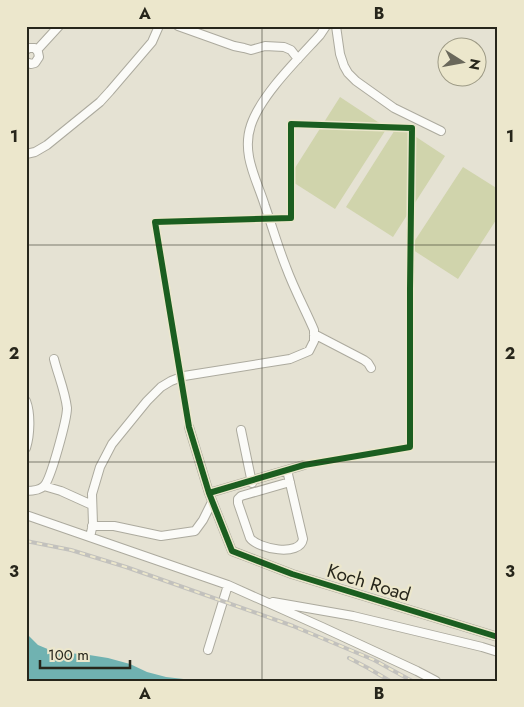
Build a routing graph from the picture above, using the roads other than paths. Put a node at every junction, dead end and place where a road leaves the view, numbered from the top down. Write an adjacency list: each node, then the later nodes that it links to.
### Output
1 (59, 26): 7 (street)
2 (160, 26): 11 (street)
3 (178, 26): 8 (street)
4 (326, 26): 8 (street)
5 (336, 26): 10 (street)
6 (26, 50): 7 (street)
7 (37, 50): 9 (street)
8 (298, 58): 12 (street)
9 (26, 62)
10 (441, 131)
11 (26, 154)
12 (314, 334): 14 (street); 28 (street)
13 (54, 359): 23 (street)
14 (370, 368)
15 (26, 401): 18 (street)
16 (189, 427): 26 (street)
17 (241, 430): 21 (street)
18 (26, 448)
19 (304, 464): 20 (street)
20 (287, 470): 21 (street); 22 (street)
21 (251, 480): 25 (street); 26 (street)
22 (290, 482): 25 (street); 25 (street)
23 (44, 486): 24 (street); 28 (street)
24 (26, 491)
25 (255, 492)
26 (209, 493): 27 (street)
27 (212, 502): 30 (street); 34 (street, Koch Road)
28 (92, 505): 30 (street)
29 (26, 515): 31 (street)
30 (92, 526): 31 (street)
31 (90, 537): 32 (street)
32 (228, 586): 33 (street); 35 (street)
33 (259, 599): 36 (street); 37 (street)
34 (498, 637)
35 (208, 650)
36 (498, 652)
37 (436, 681)

